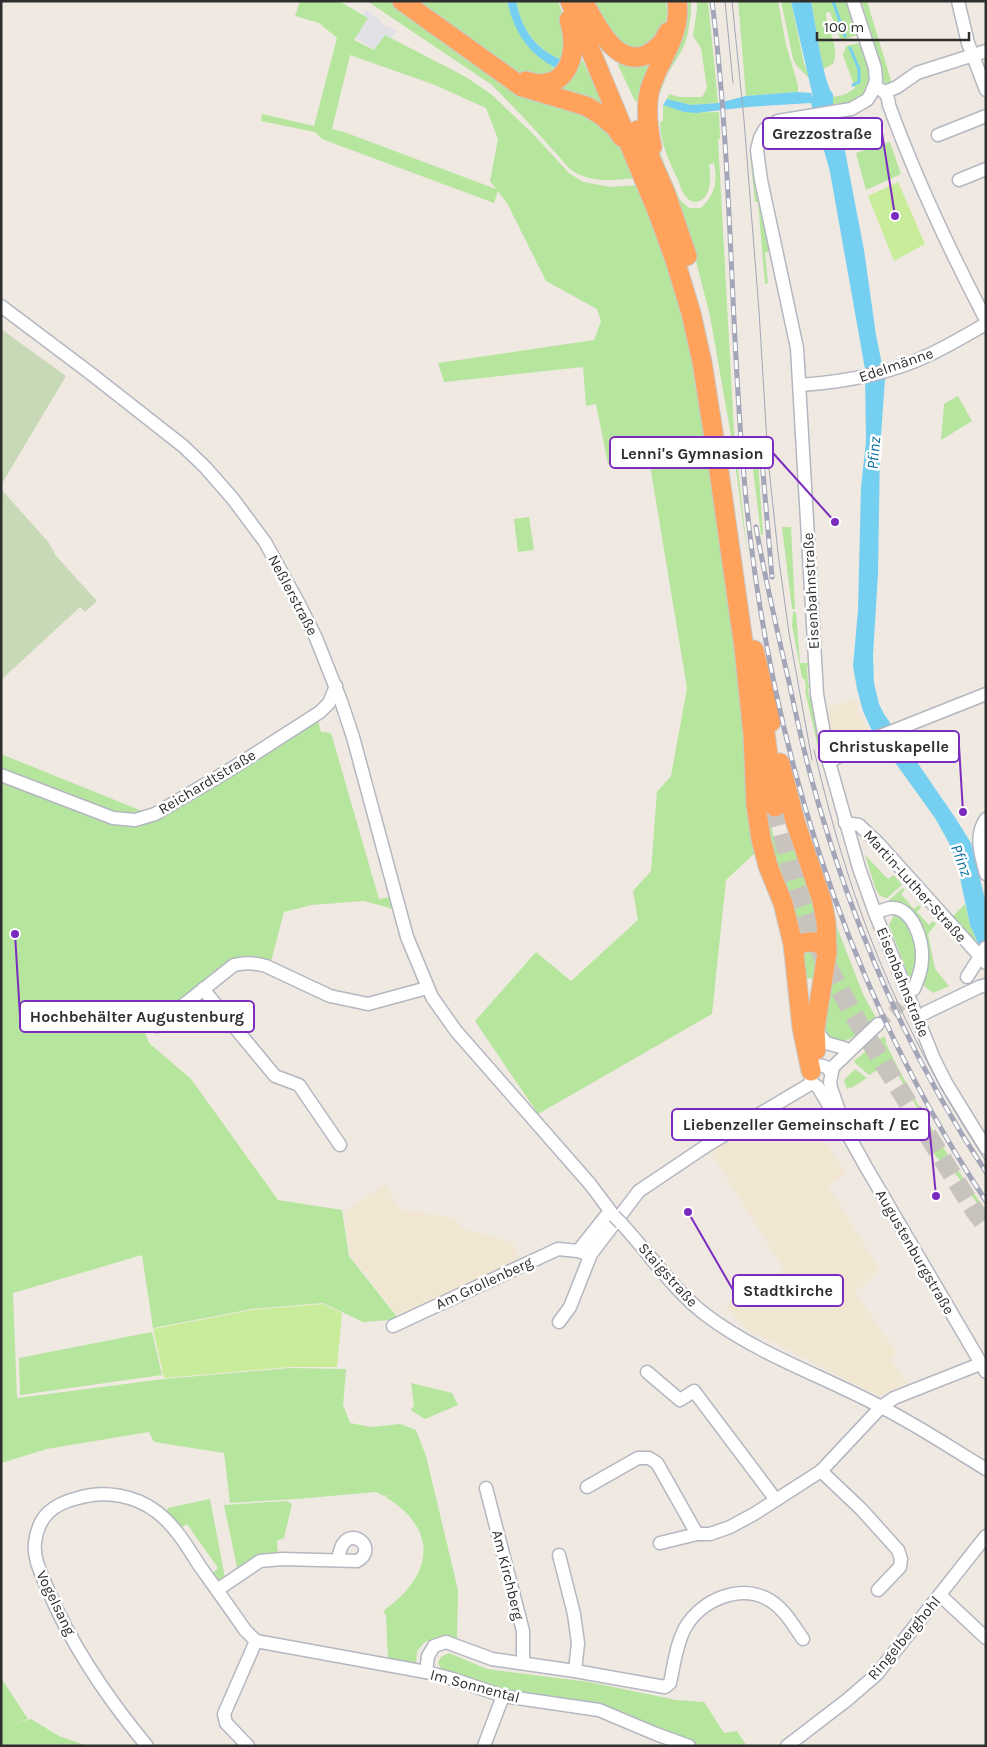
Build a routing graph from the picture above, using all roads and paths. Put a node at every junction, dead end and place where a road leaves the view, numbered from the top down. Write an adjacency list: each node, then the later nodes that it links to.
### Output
1 (402, 1): 16 (highway)
2 (413, 1): 3 (highway)
3 (562, 1)
4 (570, 1): 16 (highway)
5 (582, 1): 6 (highway); 18 (highway)
6 (669, 1)
7 (677, 1): 18 (highway)
8 (853, 1): 12 (street)
9 (958, 1): 11 (street)
10 (986, 51): 11 (street)
11 (972, 56): 12 (street); 13 (street)
12 (880, 90): 21 (street); 23 (street, Eisenbahnstraße)
13 (986, 90)
14 (986, 116): 15 (street)
15 (938, 135)
16 (640, 168): 24 (highway)
17 (986, 169): 19 (street)
18 (658, 175): 24 (highway)
19 (959, 180)
20 (1, 306): 25 (street, Neßlerstraße)
21 (986, 320)
22 (986, 324): 23 (street, Edelmänne)
23 (800, 385): 27 (street, Eisenbahnstraße)
24 (749, 649): 24 (highway); 33 (highway); 34 (highway)
25 (336, 686): 28 (street, Reichardtstraße); 40 (street, Neßlerstraße)
26 (986, 694): 27 (street)
27 (829, 762): 30 (street, Eisenbahnstraße)
28 (1, 775)
29 (986, 819): 31 (street)
30 (845, 823): 32 (street, Eisenbahnstraße); 35 (street, Martin-Luther-Straße)
31 (986, 874)
32 (875, 914): 41 (street); 50 (street, Eisenbahnstraße)
33 (794, 951): 34 (highway); 36 (highway)
34 (828, 953): 37 (highway)
35 (984, 955): 38 (street)
36 (796, 972): 37 (highway); 48 (highway)
37 (825, 976): 45 (highway)
38 (982, 986): 42 (street)
39 (203, 988): 40 (street); 44 (street); 49 (street)
40 (427, 988): 51 (street, Staigstraße)
41 (914, 989)
42 (925, 1013)
43 (878, 1024): 46 (street)
44 (157, 1026)
45 (815, 1029): 47 (street); 48 (highway)
46 (858, 1042): 47 (street); 48 (street)
47 (844, 1048): 48 (street)
48 (821, 1075): 53 (street); 56 (street, Augustenburgstraße)
49 (340, 1145)
50 (985, 1145)
51 (615, 1217): 52 (street); 58 (street, Staigstraße)
52 (578, 1251): 53 (street, Am Grollenberg); 55 (street, Am Grollenberg)
53 (592, 1254): 54 (street)
54 (559, 1322)
55 (392, 1326)
56 (984, 1367): 58 (street)
57 (647, 1372): 63 (street)
58 (881, 1407): 59 (street, Staigstraße); 60 (street)
59 (986, 1469)
60 (821, 1471): 63 (street); 70 (street)
61 (587, 1487): 64 (street)
62 (486, 1488): 75 (street, Am Kirchberg)
63 (776, 1500): 64 (street)
64 (697, 1534): 66 (street)
65 (986, 1536): 71 (street, Ringelberghohl)
66 (660, 1543)
67 (559, 1555): 76 (street)
68 (338, 1560): 69 (street)
69 (216, 1590): 74 (street, Vogelsang); 79 (street, Vogelsang)
70 (878, 1590)
71 (940, 1595): 72 (street); 83 (street, Ringelberghohl)
72 (986, 1638)
73 (803, 1639): 76 (street)
74 (256, 1641): 77 (street, Im Sonnental); 80 (street)
75 (523, 1663): 76 (street); 77 (street)
76 (576, 1671)
77 (426, 1672): 78 (street, Im Sonnental)
78 (503, 1696): 81 (street); 82 (street, Im Sonnental)
79 (147, 1746)
80 (248, 1746)
81 (484, 1746)
82 (689, 1746)
83 (787, 1746)

